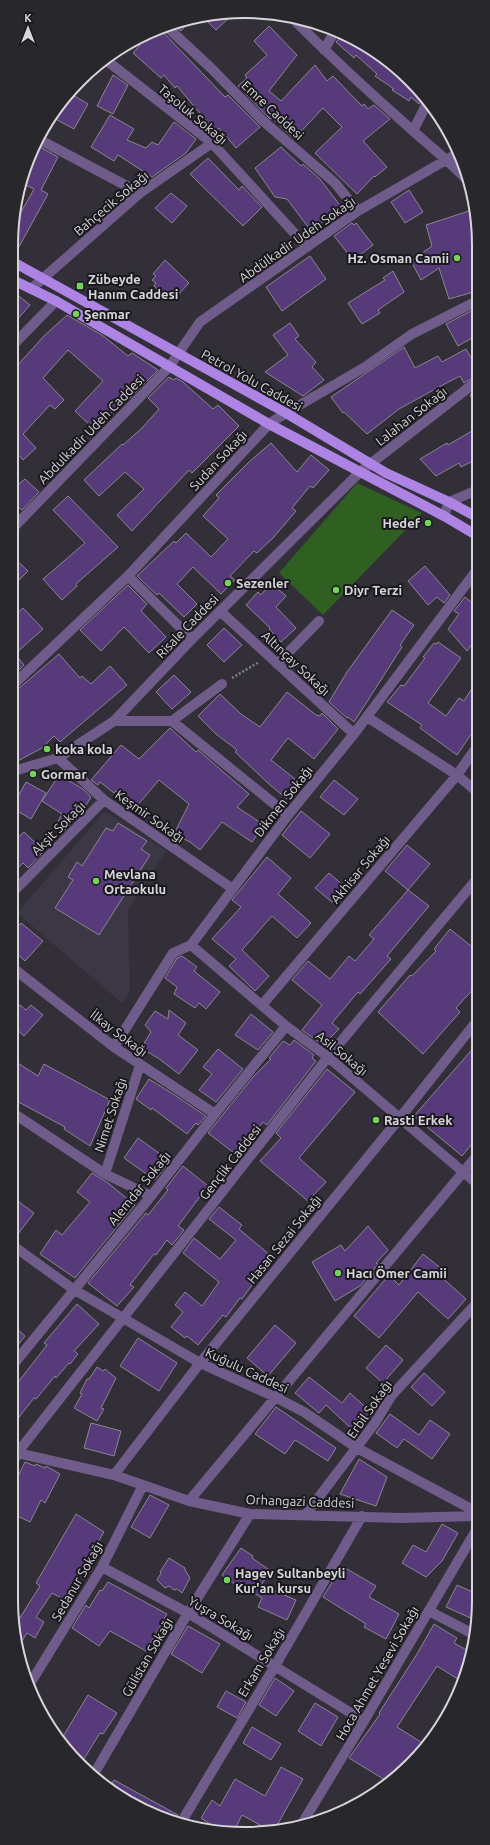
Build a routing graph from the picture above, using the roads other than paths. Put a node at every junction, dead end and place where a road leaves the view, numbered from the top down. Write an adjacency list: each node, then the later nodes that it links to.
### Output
1 (298, 24): 4 (street)
2 (171, 30): 14 (street, Emre Caddesi)
3 (333, 35): 4 (street)
4 (324, 50): 7 (street)
5 (110, 63): 9 (street, Taşoluk Sokağı)
6 (425, 107): 7 (street)
7 (413, 131): 11 (street)
8 (43, 141): 13 (street)
9 (212, 143): 13 (street, Bahçecik Sokağı); 15 (street, Taşoluk Sokağı)
10 (454, 156): 11 (street, Abdülkadir Udeh Sokağı)
11 (447, 160): 12 (street); 14 (street, Abdülkadir Udeh Sokağı)
12 (460, 173)
13 (140, 193): 17 (street, Bahçecik Sokağı)
14 (358, 211): 15 (street, Abdülkadir Udeh Sokağı)
15 (307, 247): 23 (street, Abdülkadir Udeh Sokağı)
16 (18, 265): 17 (main road, Petrol Yolu Caddesi)
17 (42, 278): 19 (street, Bahçecik Sokağı); 23 (main road, Petrol Yolu Caddesi)
18 (18, 282): 19 (main road)
19 (31, 289): 20 (main road)
20 (56, 301): 22 (street); 24 (main road)
21 (472, 304): 26 (street, Sudan Sokağı)
22 (18, 340)
23 (178, 354): 24 (street, Abdülkadir Udeh Sokağı); 26 (main road, Petrol Yolu Caddesi)
24 (169, 367): 27 (main road); 34 (street, Abdulkadir Udeh Caddesi)
25 (472, 384): 28 (street, Lalahan Sokağı)
26 (286, 413): 27 (street, Sudan Sokağı); 28 (main road, Petrol Yolu Caddesi)
27 (269, 424): 29 (main road); 36 (street, Sudan Sokağı)
28 (371, 464): 29 (street, Lalahan Sokağı); 31 (main road, Petrol Yolu Caddesi)
29 (360, 472): 33 (main road); 38 (street, Risale Caddesi)
30 (472, 492): 31 (street)
31 (450, 502): 32 (main road, Petrol Yolu Caddesi); 33 (street)
32 (472, 515)
33 (444, 516): 35 (main road)
34 (18, 523)
35 (472, 533)
36 (128, 576): 40 (street); 42 (street, Sudan Sokağı)
37 (472, 576): 44 (street, Dikmen Sokağı)
38 (220, 611): 40 (street, Risale Caddesi); 41 (street, Altınçay Sokağı)
39 (319, 621): 41 (street)
40 (192, 639): 45 (street, Risale Caddesi)
41 (277, 664): 47 (street, Altınçay Sokağı)
42 (18, 680)
43 (222, 684): 46 (street)
44 (367, 717): 47 (street, Dikmen Sokağı); 51 (street)
45 (114, 721): 46 (street); 49 (street, Risale Caddesi)
46 (172, 721): 54 (street)
47 (354, 734): 54 (street, Dikmen Sokağı)
48 (472, 753): 51 (street, Akhisar Sokağı)
49 (58, 758): 50 (street, Risale Caddesi); 53 (street, Keşmir Sokağı)
50 (18, 770)
51 (456, 775): 52 (street); 60 (street, Akhisar Sokağı)
52 (472, 788)
53 (104, 800): 56 (street, Akşit Sokağı); 57 (street, Keşmir Sokağı)
54 (288, 814): 57 (street, Dikmen Sokağı)
55 (472, 885): 64 (street, Gençlik Caddesi)
56 (18, 887)
57 (233, 889): 58 (street, Dikmen Sokağı)
58 (191, 945): 60 (street, Asil Sokağı); 63 (street, Dikmen Sokağı)
59 (18, 972): 63 (street, İlkay Sokağı)
60 (262, 1005): 61 (street, Asil Sokağı)
61 (286, 1026): 64 (street, Asil Sokağı); 66 (street, Alemdar Sokağı)
62 (472, 1027): 68 (street, Hasan Sezai Sokağı)
63 (114, 1047): 65 (street, İlkay Sokağı)
64 (328, 1057): 68 (street, Asil Sokağı); 77 (street, Gençlik Caddesi)
65 (140, 1065): 66 (street, İlkay Sokağı); 71 (street, Nimet Sokağı)
66 (215, 1114): 73 (street, Alemdar Sokağı)
67 (18, 1116): 71 (street, Nimet Sokağı)
68 (399, 1119): 70 (street, Asil Sokağı); 79 (street, Hasan Sezai Sokağı)
69 (472, 1162): 70 (street)
70 (463, 1172): 72 (street, Asil Sokağı); 80 (street)
71 (105, 1174): 73 (street, Nimet Sokağı)
72 (472, 1180)
73 (151, 1196): 75 (street, Alemdar Sokağı)
74 (18, 1249): 75 (street, Kuğulu Caddesi)
75 (73, 1289): 77 (street, Kuğulu Caddesi); 78 (street, Alemdar Sokağı)
76 (472, 1309): 82 (street, Erbil Sokağı)
77 (124, 1318): 79 (street, Kuğulu Caddesi); 81 (street, Gençlik Caddesi)
78 (18, 1358)
79 (200, 1363): 80 (street, Kuğulu Caddesi); 84 (street, Hasan Sezai Sokağı)
80 (275, 1397): 82 (street, Kuğulu Caddesi); 86 (street)
81 (18, 1448)
82 (357, 1448): 87 (street, Kuğulu Caddesi); 89 (street, Erbil Sokağı)
83 (18, 1453): 84 (street, Orhangazi Caddesi)
84 (114, 1475): 85 (street, Orhangazi Caddesi)
85 (143, 1484): 86 (street, Orhangazi Caddesi); 93 (street, Sedanur Sokağı)
86 (189, 1501): 88 (street, Orhangazi Caddesi)
87 (472, 1509)
88 (250, 1514): 89 (street, Orhangazi Caddesi); 95 (street, Gülistan Sokağı)
89 (306, 1514): 90 (street, Orhangazi Caddesi)
90 (362, 1516): 91 (street, Orhangazi Caddesi); 97 (street, Erkam Sokağı)
91 (472, 1516)
92 (472, 1537): 94 (street, Hoca Ahmet Yesevi Sokağı)
93 (102, 1567): 95 (street, Yuşra Sokağı); 98 (street, Sedanur Sokağı)
94 (429, 1611): 96 (street); 99 (street, Hoca Ahmet Yesevi Sokağı)
95 (188, 1613): 97 (street, Yuşra Sokağı); 100 (street, Gülistan Sokağı)
96 (470, 1631)
97 (275, 1666): 99 (street, Yuşra Sokağı); 102 (street, Erkam Sokağı)
98 (32, 1680)
99 (364, 1721): 101 (street, Hoca Ahmet Yesevi Sokağı)
100 (96, 1771)
101 (311, 1817)
102 (184, 1818)

